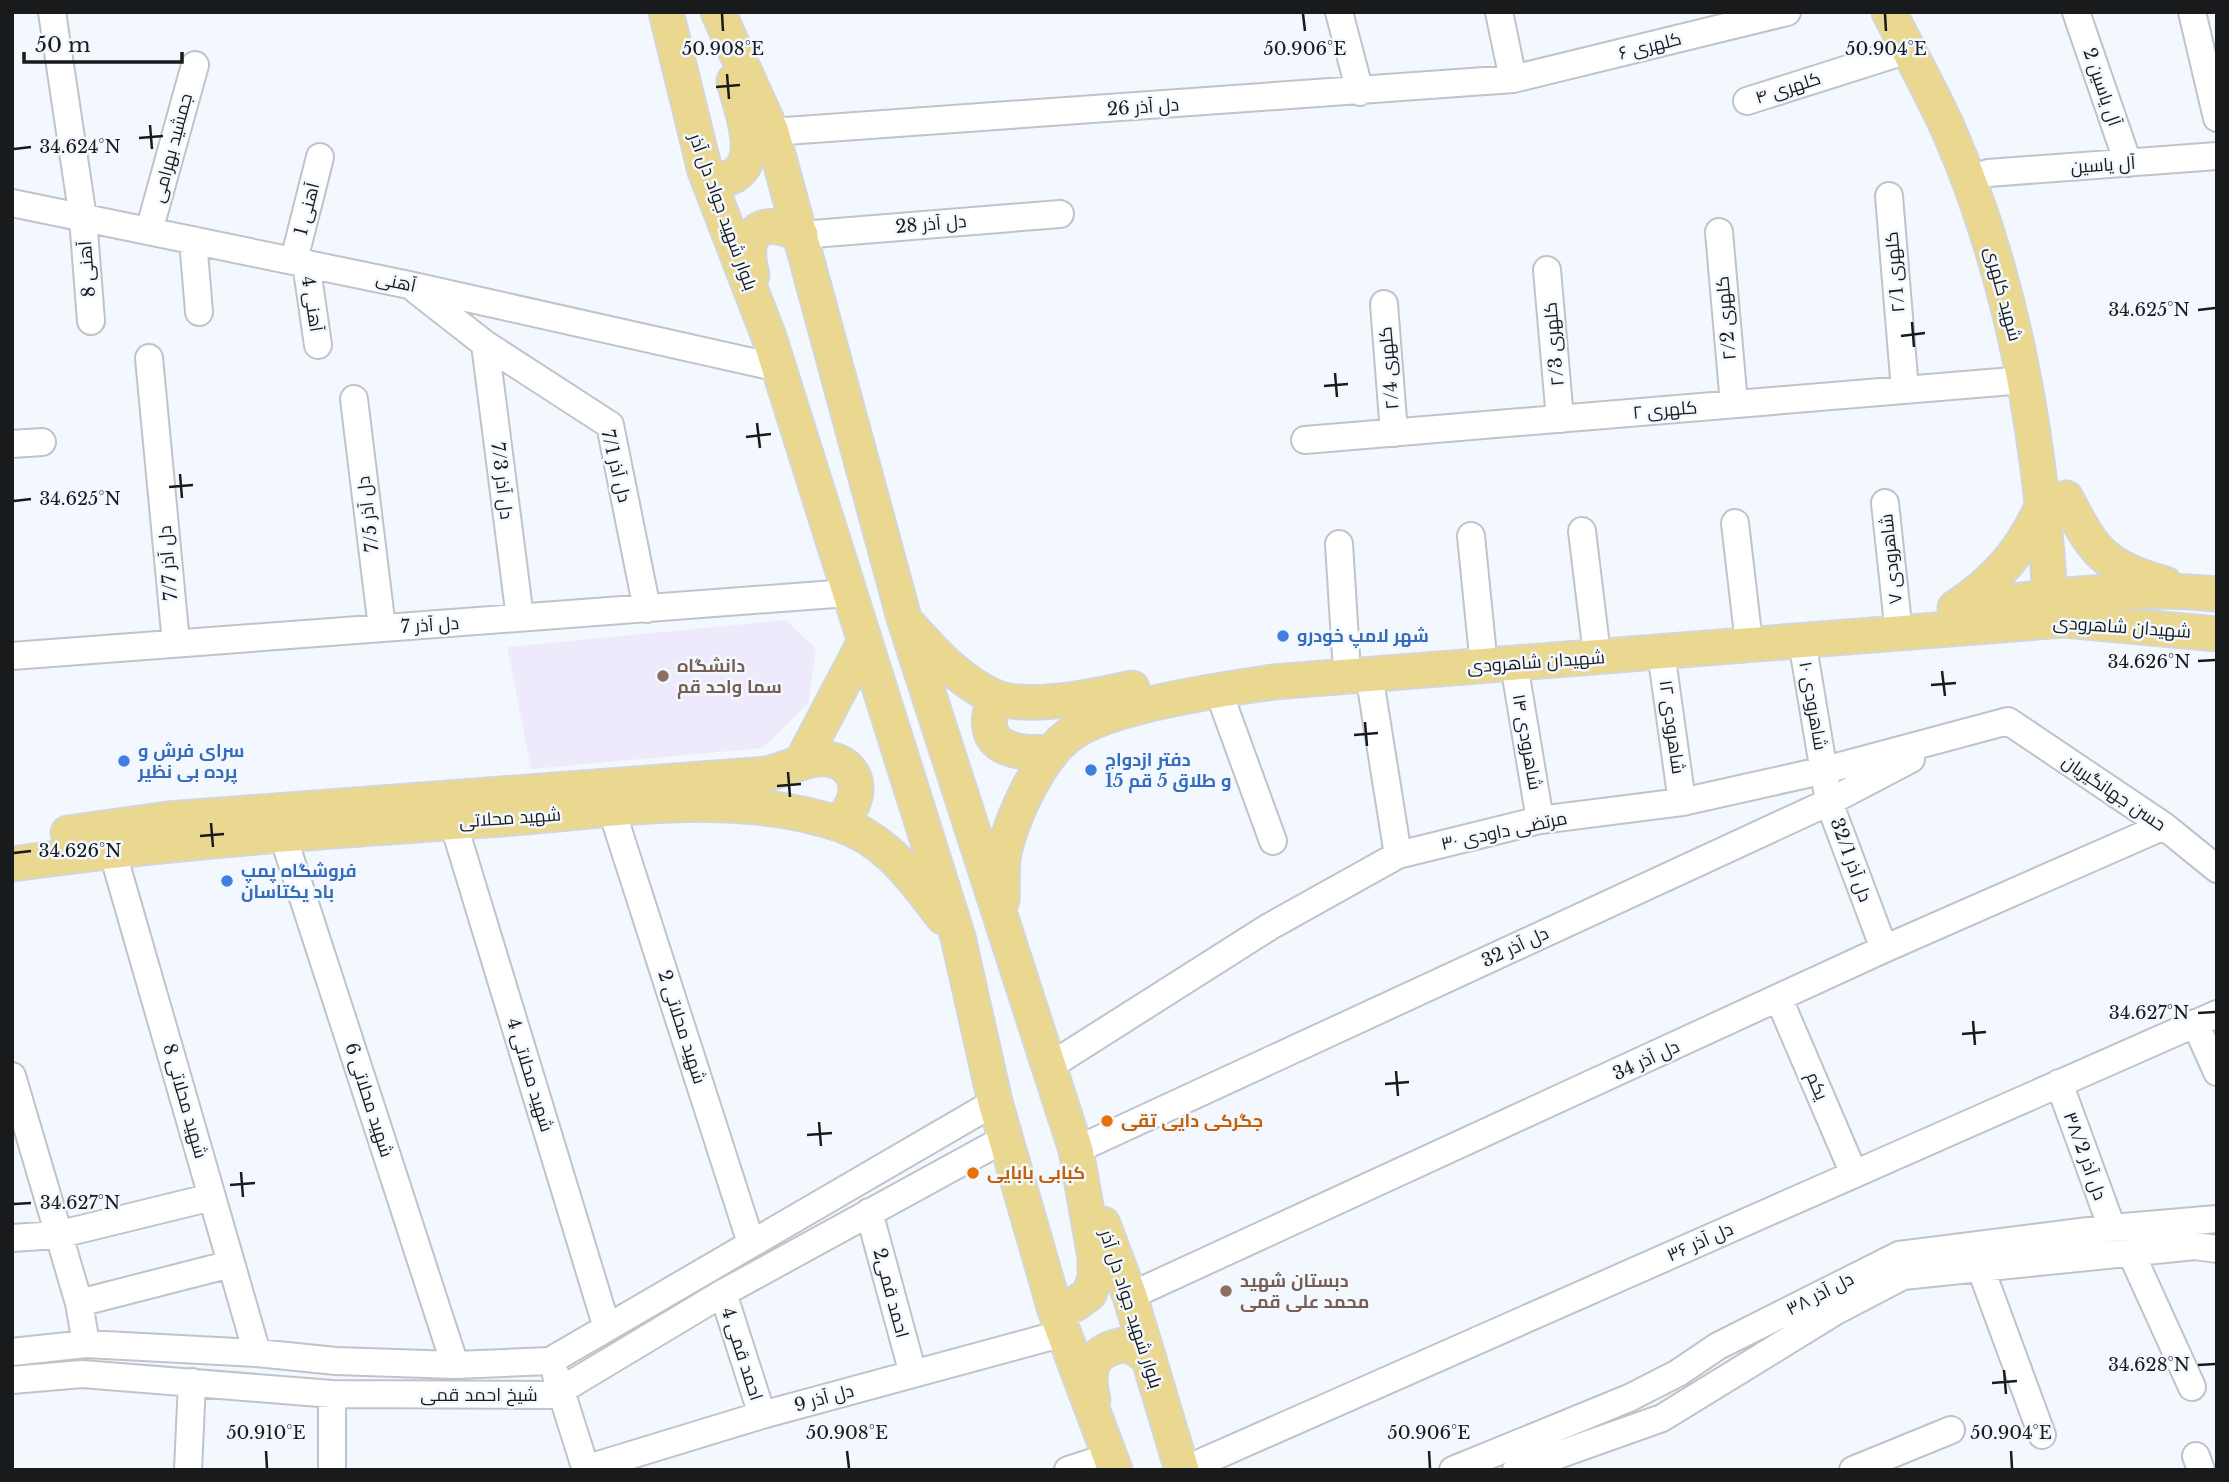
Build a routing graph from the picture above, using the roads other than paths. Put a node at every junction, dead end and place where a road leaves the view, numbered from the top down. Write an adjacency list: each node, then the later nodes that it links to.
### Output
1 (52, 12): 26 (street, آهنی 8)
2 (666, 12): 21 (main road, بلوار شهید جواد دل آذر)
3 (1339, 12): 14 (street)
4 (1499, 12): 13 (street)
5 (1787, 12): 13 (street, کلهری ۶)
6 (1889, 12): 11 (main road, شهید کلهری)
7 (1914, 12): 22 (main road, شهید کلهری)
8 (2076, 12): 20 (street, آل یاسین 2)
9 (2192, 12): 16 (street)
10 (719, 14): 17 (main road); 21 (main road)
11 (1908, 50): 15 (street, کلهری ۴); 22 (main road, شهید کلهری)
12 (195, 65): 27 (street, جمشید بهرامی)
13 (1513, 79): 14 (street, دل آذر 26)
14 (1360, 92): 17 (street, دل آذر 26)
15 (1747, 101)
16 (2217, 118)
17 (772, 132): 29 (main road)
18 (2217, 156): 20 (street, آل یاسین)
19 (320, 157): 31 (street, آهنی 1)
20 (2128, 163): 22 (street, آل یاسین)
21 (705, 172): 39 (main road, بلوار شهید جواد دل آذر)
22 (1978, 177): 41 (main road, شهید کلهری); 50 (main road, شهید کلهری)
23 (1889, 195): 42 (street, کلهری ۲/1)
24 (12, 203): 26 (street, آهنی)
25 (1060, 214): 29 (street, دل آذر 28)
26 (83, 218): 27 (street, آهنی); 36 (street, آهنی 8)
27 (149, 231): 30 (street, آهنی)
28 (1719, 232): 44 (street, کلهری ۲/2)
29 (801, 235): 39 (main road); 63 (main road)
30 (194, 240): 31 (street, آهنی); 35 (street)
31 (300, 262): 33 (street, آهنی); 38 (street, آهنی 4)
32 (1547, 270): 45 (street, کلهری ۲/3)
33 (409, 285): 37 (street, دل آذر 7/1); 39 (street, آهنی)
34 (1384, 304): 46 (street, کلهری ۲/4)
35 (199, 312)
36 (91, 320)
37 (485, 344): 59 (street, دل آذر 7/1); 62 (street, دل آذر 7/3)
38 (318, 345)
39 (774, 352): 57 (main road)
40 (149, 358): 69 (street, دل آذر 7/7)
41 (2024, 380): 42 (street, کلهری ۲); 50 (main road, شهید کلهری)
42 (1905, 390): 44 (street, کلهری ۲)
43 (354, 400): 65 (street, دل آذر 7/5)
44 (1734, 404): 45 (street, کلهری ۲)
45 (1560, 419): 46 (street, کلهری ۲)
46 (1394, 433): 47 (street, کلهری ۲)
47 (1305, 440)
48 (42, 442): 49 (street)
49 (12, 444)
50 (2055, 499): 56 (main road); 58 (main road, شهید کلهری); 60 (main road)
51 (1885, 503): 61 (street, ۷ شاهرودی)
52 (1735, 523): 64 (street)
53 (1582, 531): 67 (street)
54 (1471, 536): 71 (street)
55 (1339, 544): 75 (street)
56 (2202, 592): 58 (main road, شهیدان شاهرودی)
57 (848, 593): 59 (street, دل آذر 7); 70 (main road)
58 (2062, 603): 60 (main road, شهیدان شاهرودی); 66 (main road, شهیدان شاهرودی); 68 (main road, شهیدان شاهرودی)
59 (648, 608): 62 (street, دل آذر 7)
60 (1953, 609): 61 (main road, شهیدان شاهرودی)
61 (1897, 615): 64 (main road, شهیدان شاهرودی)
62 (520, 618): 65 (street, دل آذر 7)
63 (904, 618): 77 (main road, شهیدان شاهرودی); 97 (main road)
64 (1747, 626): 67 (main road, شهیدان شاهرودی)
65 (382, 628): 69 (street, دل آذر 7)
66 (2217, 634)
67 (1595, 638): 71 (main road, شهیدان شاهرودی)
68 (1802, 641): 72 (main road, شهیدان شاهرودی); 82 (street, شاهرودی ۱۰)
69 (176, 643): 73 (street, دل آذر 7)
70 (864, 643): 81 (main road); 98 (main road)
71 (1482, 646): 75 (main road, شهیدان شاهرودی)
72 (1661, 652): 74 (main road, شهیدان شاهرودی); 83 (street, شاهرودی ۱۲)
73 (12, 656)
74 (1514, 664): 75 (main road, شهیدان شاهرودی); 86 (street, شاهرودی ۱۴)
75 (1357, 665): 76 (main road, شهیدان شاهرودی); 77 (main road, شهیدان شاهرودی); 94 (street)
76 (1218, 690): 80 (main road, شهیدان شاهرودی); 92 (street)
77 (995, 697): 80 (main road)
78 (2008, 721): 79 (street, ۳۰ مرتضی داودی); 89 (street, حسن جهانگیریان)
79 (1952, 737): 82 (street, ۳۰ مرتضی داودی); 84 (street, دل آذر 32)
80 (1052, 752): 97 (main road, شهیدان شاهرودی)
81 (801, 763): 88 (main road, شهید محلاتی); 91 (main road, شهید محلاتی)
82 (1825, 770): 83 (street, ۳۰ مرتضی داودی); 84 (street, دل آذر 32/1)
83 (1682, 802): 86 (street, ۳۰ مرتضی داودی)
84 (1829, 802): 99 (street, دل آذر 32/1); 109 (street, دل آذر 32)
85 (612, 811): 87 (main road, شهید محلاتی); 88 (main road, شهید محلاتی); 118 (street, شهید محلاتی 2)
86 (1541, 820): 94 (street, ۳۰ مرتضی داودی)
87 (453, 822): 90 (main road, شهید محلاتی); 127 (street, شهید محلاتی 4)
88 (838, 823): 98 (main road, شهید محلاتی)
89 (2164, 826): 96 (street, حسن جهانگیریان); 99 (street, دل آذر 34)
90 (284, 836): 93 (main road, شهید محلاتی); 133 (street, شهید محلاتی 6)
91 (12, 841)
92 (1273, 841)
93 (112, 850): 95 (main road, شهید محلاتی); 112 (street, شهید محلاتی 8)
94 (1398, 855): 102 (street, ۳۰ مرتضی داودی)
95 (12, 864)
96 (2217, 869)
97 (1001, 924): 102 (main road)
98 (958, 937): 106 (main road)
99 (1884, 949): 100 (street, دل آذر 34)
100 (1779, 999): 111 (street, یکم); 124 (street, دل آذر 34)
101 (2206, 1019): 103 (street); 105 (street, دل آذر ۳۶)
102 (1050, 1066): 109 (main road)
103 (2217, 1072)
104 (12, 1076): 116 (street)
105 (2059, 1083): 111 (street, دل آذر ۳۶); 115 (street, دل آذر ۳۸/2)
106 (995, 1102): 107 (street, شیخ احمد قمی); 108 (main road)
107 (955, 1126): 110 (street); 118 (street, شیخ احمد قمی)
108 (1006, 1138): 110 (street, شیخ احمد قمی); 126 (main road)
109 (1076, 1150): 124 (main road, بلوار شهید جواد دل آذر); 126 (main road)
110 (974, 1156): 113 (street, شیخ احمد قمی)
111 (1854, 1174): 150 (street, دل آذر ۳۶)
112 (212, 1197): 116 (street); 122 (street, شهید محلاتی 8)
113 (869, 1212): 123 (street, شیخ احمد قمی); 134 (street, احمد قمی2)
114 (2217, 1219): 115 (street, دل آذر ۳۸)
115 (2112, 1228): 121 (street, دل آذر ۳۸)
116 (57, 1235): 117 (street); 125 (street)
117 (12, 1238)
118 (751, 1243): 127 (street, شیخ احمد قمی)
119 (2217, 1249): 120 (street, دل آذر ۳۸)
120 (2131, 1253): 121 (street, دل آذر ۳۸); 137 (street)
121 (1977, 1258): 143 (street); 145 (street, دل آذر ۳۸); 151 (street, دل آذر ۳۸)
122 (231, 1264): 125 (street); 130 (street, شهید محلاتی 8)
123 (723, 1293): 138 (street, شیخ احمد قمی); 140 (street, احمد قمی 4)
124 (1130, 1296): 131 (main road, بلوار شهید جواد دل آذر)
125 (79, 1303): 128 (street)
126 (1060, 1322): 134 (street, دل آذر 9); 141 (main road)
127 (607, 1328): 132 (street, شیخ احمد قمی)
128 (86, 1344): 129 (street, شیخ احمد قمی); 130 (street, شیخ احمد قمی)
129 (12, 1352)
130 (257, 1353): 133 (street, شیخ احمد قمی)
131 (1149, 1358): 141 (main road); 150 (main road, بلوار شهید جواد دل آذر)
132 (550, 1362): 133 (street, شیخ احمد قمی); 138 (street)
133 (455, 1364)
134 (913, 1374): 140 (street, دل آذر 9)
135 (12, 1380): 136 (street, شیخ احمد قمی)
136 (192, 1382): 139 (street, شیخ احمد قمی); 146 (street)
137 (2192, 1387)
138 (563, 1390): 139 (street, شیخ احمد قمی); 148 (street)
139 (332, 1394): 147 (street)
140 (762, 1415): 148 (street, دل آذر 9)
141 (1097, 1418): 144 (main road)
142 (1951, 1430): 153 (street)
143 (2042, 1435)
144 (1113, 1463): 149 (street)
145 (1554, 1463): 152 (street, دل آذر ۳۸)
146 (188, 1470)
147 (332, 1470)
148 (585, 1470)
149 (1068, 1470)
150 (1183, 1470)
151 (1453, 1470)
152 (1516, 1470)
153 (1853, 1470)

